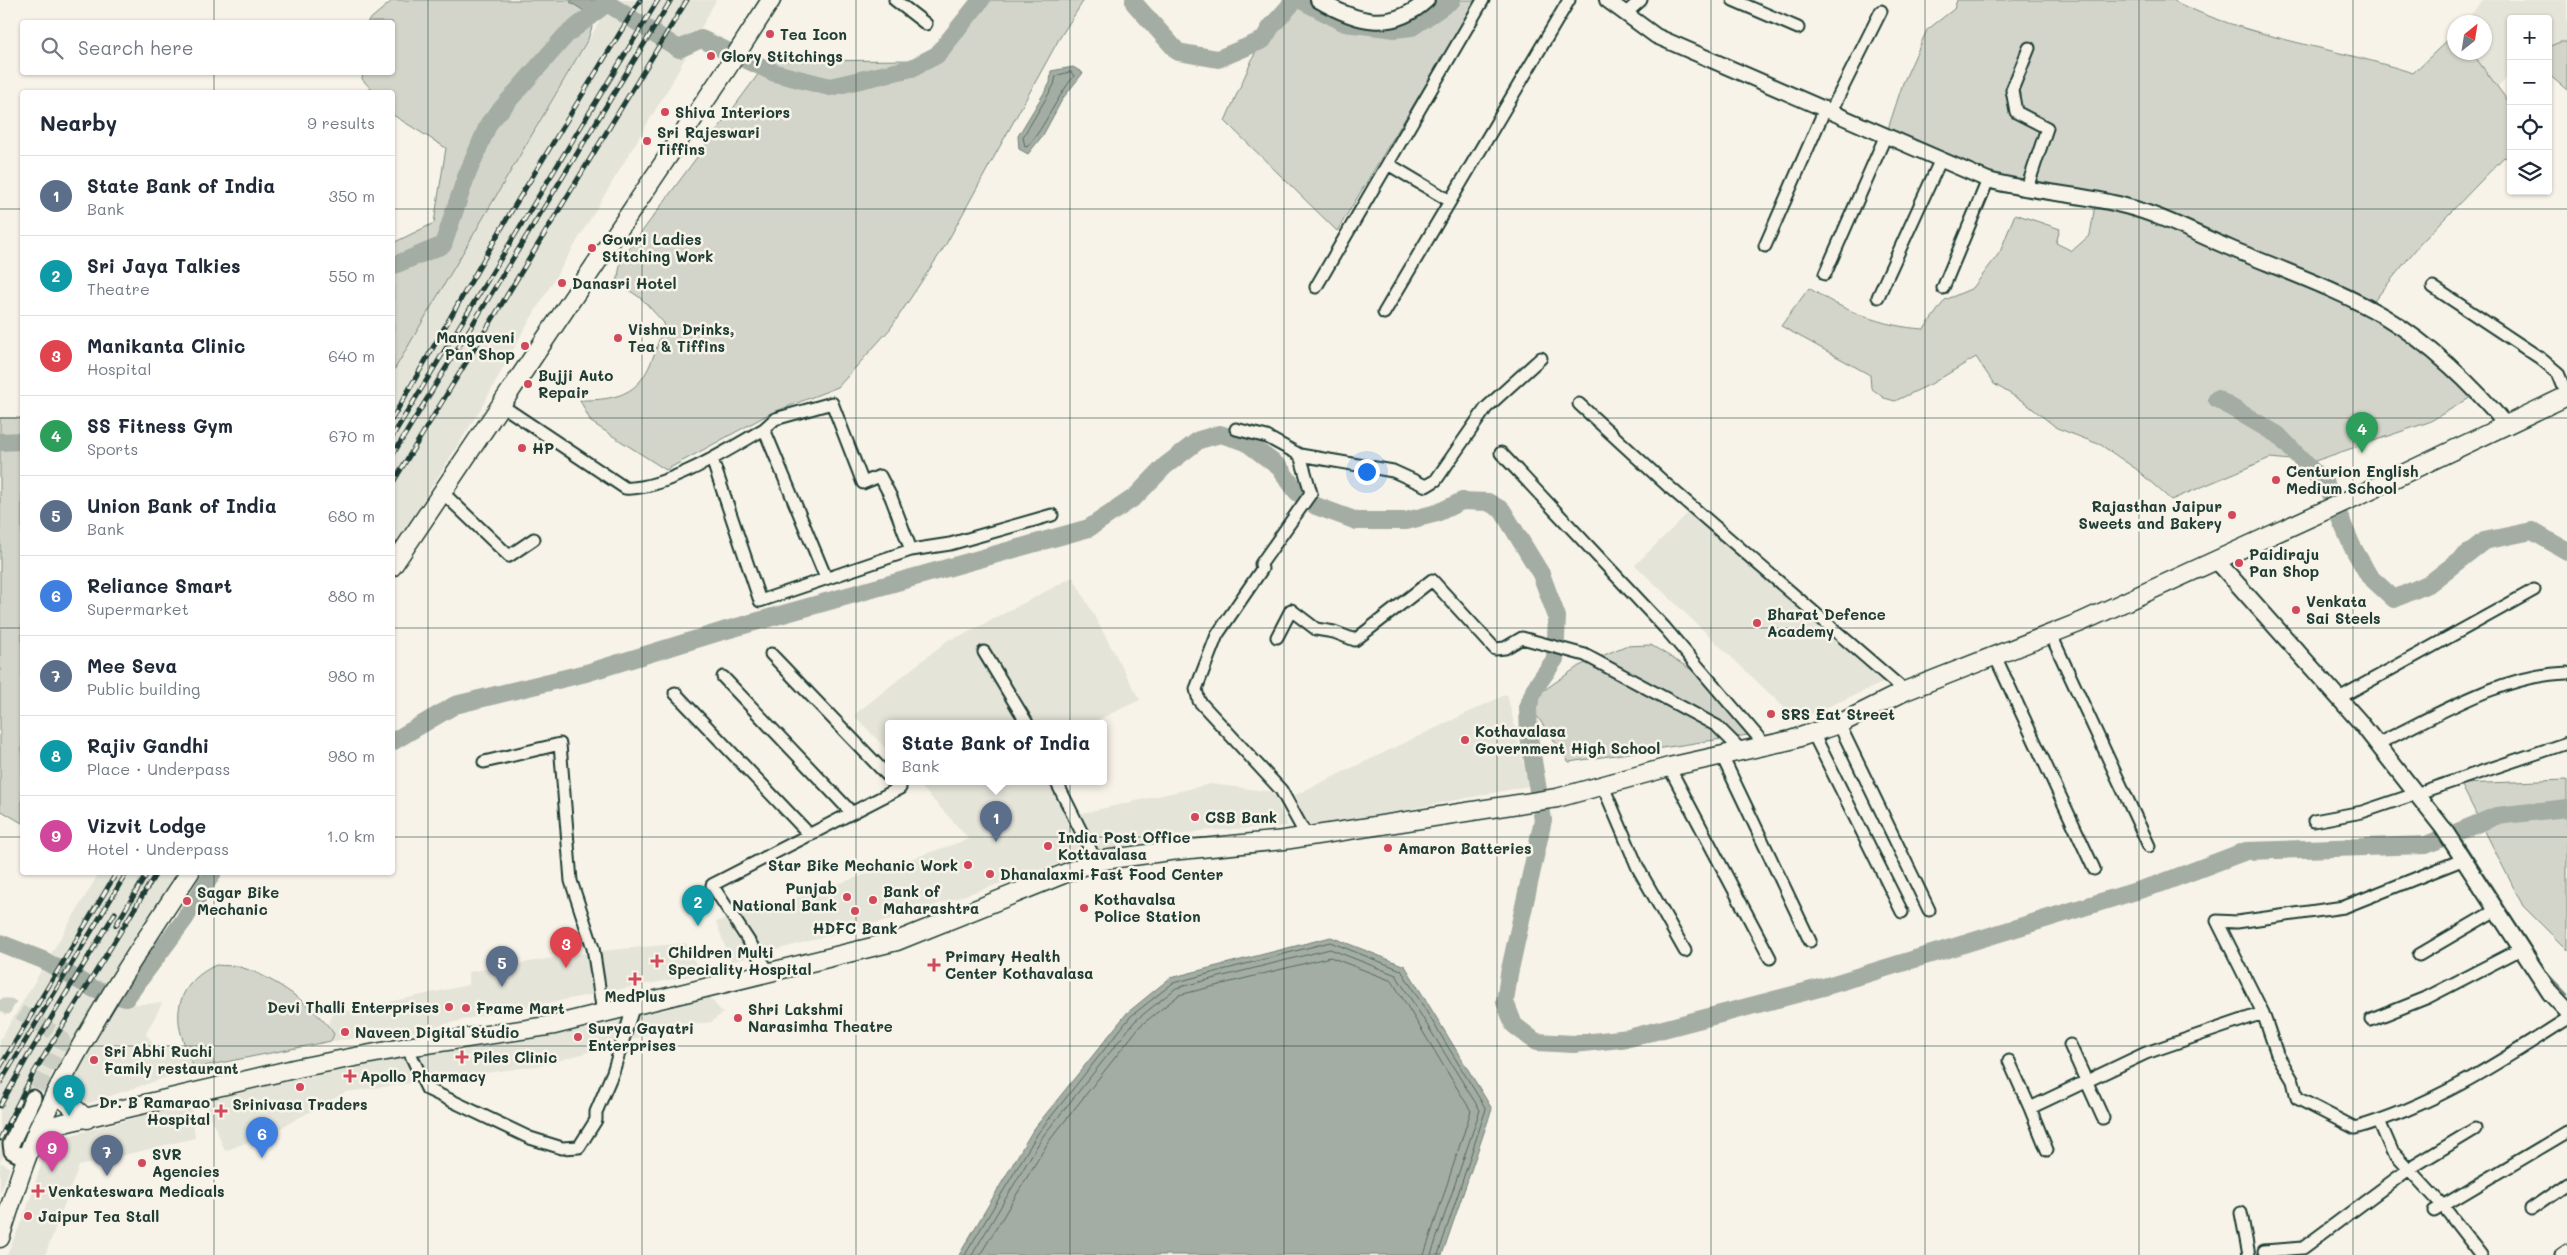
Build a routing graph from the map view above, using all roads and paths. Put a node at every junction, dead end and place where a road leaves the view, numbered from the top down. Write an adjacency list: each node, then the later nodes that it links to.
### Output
1 (771, 0): 31 (main road)
2 (895, 0): 12 (street)
3 (1318, 0): 4 (street)
4 (1427, 0)
5 (1483, 0): 18 (street)
6 (1570, 0): 21 (street)
7 (1607, 0): 11 (street)
8 (1641, 0): 11 (street)
9 (1733, 0): 13 (street)
10 (1881, 11): 15 (street)
11 (1625, 14): 15 (street)
12 (926, 24)
13 (1798, 28)
14 (2029, 48): 20 (street)
15 (1828, 110): 16 (street); 22 (street)
16 (1886, 135): 17 (street); 23 (street)
17 (1940, 159): 19 (street); 27 (street)
18 (1388, 164): 21 (street); 24 (street)
19 (1988, 180): 20 (street); 26 (street)
20 (2027, 188): 33 (street)
21 (1450, 202): 28 (street)
22 (1764, 246)
23 (1825, 274)
24 (1316, 287)
25 (2433, 287): 30 (street)
26 (1943, 288)
27 (1878, 297)
28 (1384, 313)
29 (1541, 358): 37 (street)
30 (2567, 396): 33 (main road)
31 (500, 404): 38 (street); 39 (main road)
32 (1579, 404): 54 (street)
33 (2506, 425): 43 (main road)
34 (764, 429): 38 (street); 42 (street); 45 (street)
35 (1236, 429): 37 (street)
36 (1501, 453): 62 (street)
37 (1300, 455): 75 (street)
38 (712, 459): 45 (street)
39 (442, 492): 41 (street); 44 (main road)
40 (1052, 515): 42 (street)
41 (534, 540)
42 (911, 550): 45 (street)
43 (2216, 560): 47 (main road); 56 (main road)
44 (395, 562)
45 (826, 578)
46 (2534, 590): 56 (street)
47 (2051, 634): 51 (main road); 76 (street)
48 (1277, 637): 63 (street)
49 (984, 652): 57 (street)
50 (771, 654): 67 (street)
51 (1995, 656): 54 (main road); 79 (street)
52 (2567, 674): 61 (street)
53 (723, 677): 72 (street)
54 (1905, 691): 58 (main road)
55 (675, 693): 74 (street)
56 (2339, 698): 61 (main road)
57 (1025, 720)
58 (1839, 724): 59 (main road); 81 (street)
59 (1813, 733): 62 (main road); 83 (street)
60 (2567, 743): 71 (street)
61 (2377, 744): 71 (main road)
62 (1765, 745): 63 (main road)
63 (1742, 751): 64 (main road)
64 (1722, 756): 66 (main road); 84 (street)
65 (484, 762): 92 (street)
66 (1668, 767): 68 (main road); 88 (street)
67 (885, 773)
68 (1602, 784): 75 (main road); 86 (street)
69 (897, 785): 72 (street)
70 (1058, 785): 78 (street)
71 (2415, 792): 73 (street); 77 (main road)
72 (852, 813): 74 (street)
73 (2314, 821)
74 (810, 835): 89 (street)
75 (1307, 837): 78 (main road)
76 (2149, 846)
77 (2458, 853): 82 (main road); 93 (street)
78 (1096, 861): 89 (main road)
79 (2094, 869)
80 (188, 875): 100 (main road)
81 (1929, 910)
82 (2496, 910): 85 (main road); 87 (street)
83 (1902, 912)
84 (1810, 941)
85 (2521, 949): 91 (main road); 95 (street)
86 (1685, 951)
87 (2419, 955)
88 (1770, 958)
89 (769, 972): 90 (main road)
90 (634, 1006): 92 (main road); 97 (street)
91 (2567, 1011)
92 (602, 1013): 97 (main road)
93 (2263, 1013): 99 (street); 105 (street)
94 (2567, 1019): 105 (street)
95 (2371, 1020)
96 (2070, 1045): 99 (street)
97 (407, 1047): 104 (main road)
98 (2008, 1061): 102 (street)
99 (2086, 1081): 102 (street); 103 (street)
100 (56, 1093): 104 (main road); 106 (main road)
101 (33, 1098): 110 (main road)
102 (2030, 1108): 109 (street)
103 (2103, 1118)
104 (87, 1119): 106 (main road)
105 (2380, 1121): 111 (street)
106 (38, 1129): 110 (main road)
107 (2475, 1129): 111 (street)
108 (2567, 1132): 113 (street)
109 (2047, 1150)
110 (27, 1159): 116 (main road)
111 (2409, 1169): 113 (street); 118 (street)
112 (2567, 1184): 114 (street)
113 (2438, 1208): 120 (street)
114 (2531, 1209)
115 (2242, 1214): 119 (street)
116 (0, 1238)
117 (2567, 1251): 121 (street)
118 (2264, 1252)
119 (2249, 1255)
120 (2481, 1255)
121 (2561, 1255)

